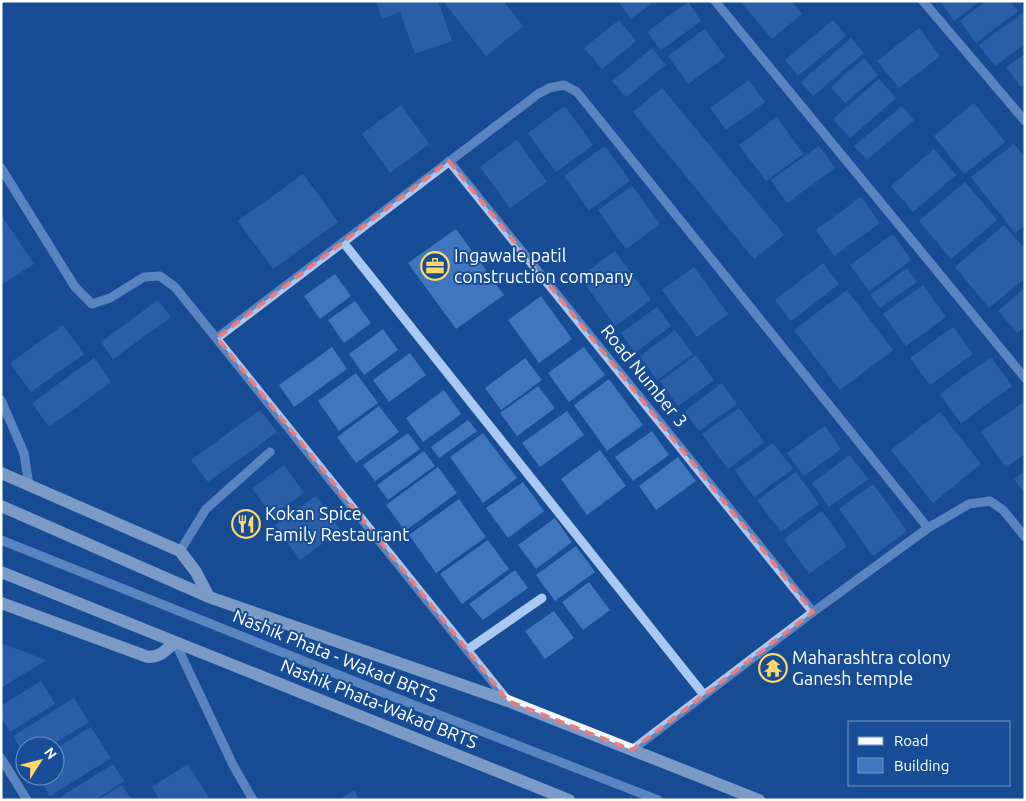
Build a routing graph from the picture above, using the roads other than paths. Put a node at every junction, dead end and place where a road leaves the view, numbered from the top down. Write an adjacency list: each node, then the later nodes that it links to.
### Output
1 (715, 1): 8 (street)
2 (923, 1): 3 (street)
3 (1025, 121)
4 (449, 161): 6 (street); 14 (street); 22 (street, Road Number 3)
5 (1, 168): 7 (street)
6 (343, 242): 7 (street); 25 (street)
7 (217, 338): 24 (street)
8 (1025, 378)
9 (1, 400): 12 (street)
10 (270, 452): 17 (street)
11 (1, 473): 12 (main road)
12 (29, 484): 17 (main road)
13 (1, 506): 19 (main road)
14 (928, 528): 15 (street); 22 (street)
15 (1025, 537)
16 (1, 540): 32 (street, Nashik Phata - Wakad BRTS)
17 (180, 551): 19 (main road)
18 (1, 572): 23 (main road, Nashik Phata-Wakad BRTS)
19 (209, 597): 26 (main road)
20 (542, 598): 24 (street)
21 (1, 603): 23 (main road)
22 (813, 612): 25 (street)
23 (175, 642): 30 (street); 31 (main road, Nashik Phata-Wakad BRTS)
24 (467, 650): 26 (street)
25 (704, 695): 27 (street)
26 (508, 701): 27 (main road)
27 (632, 750): 33 (main road)
28 (1, 758): 29 (street)
29 (27, 800)
30 (253, 800)
31 (569, 800)
32 (658, 800)
33 (759, 800)

